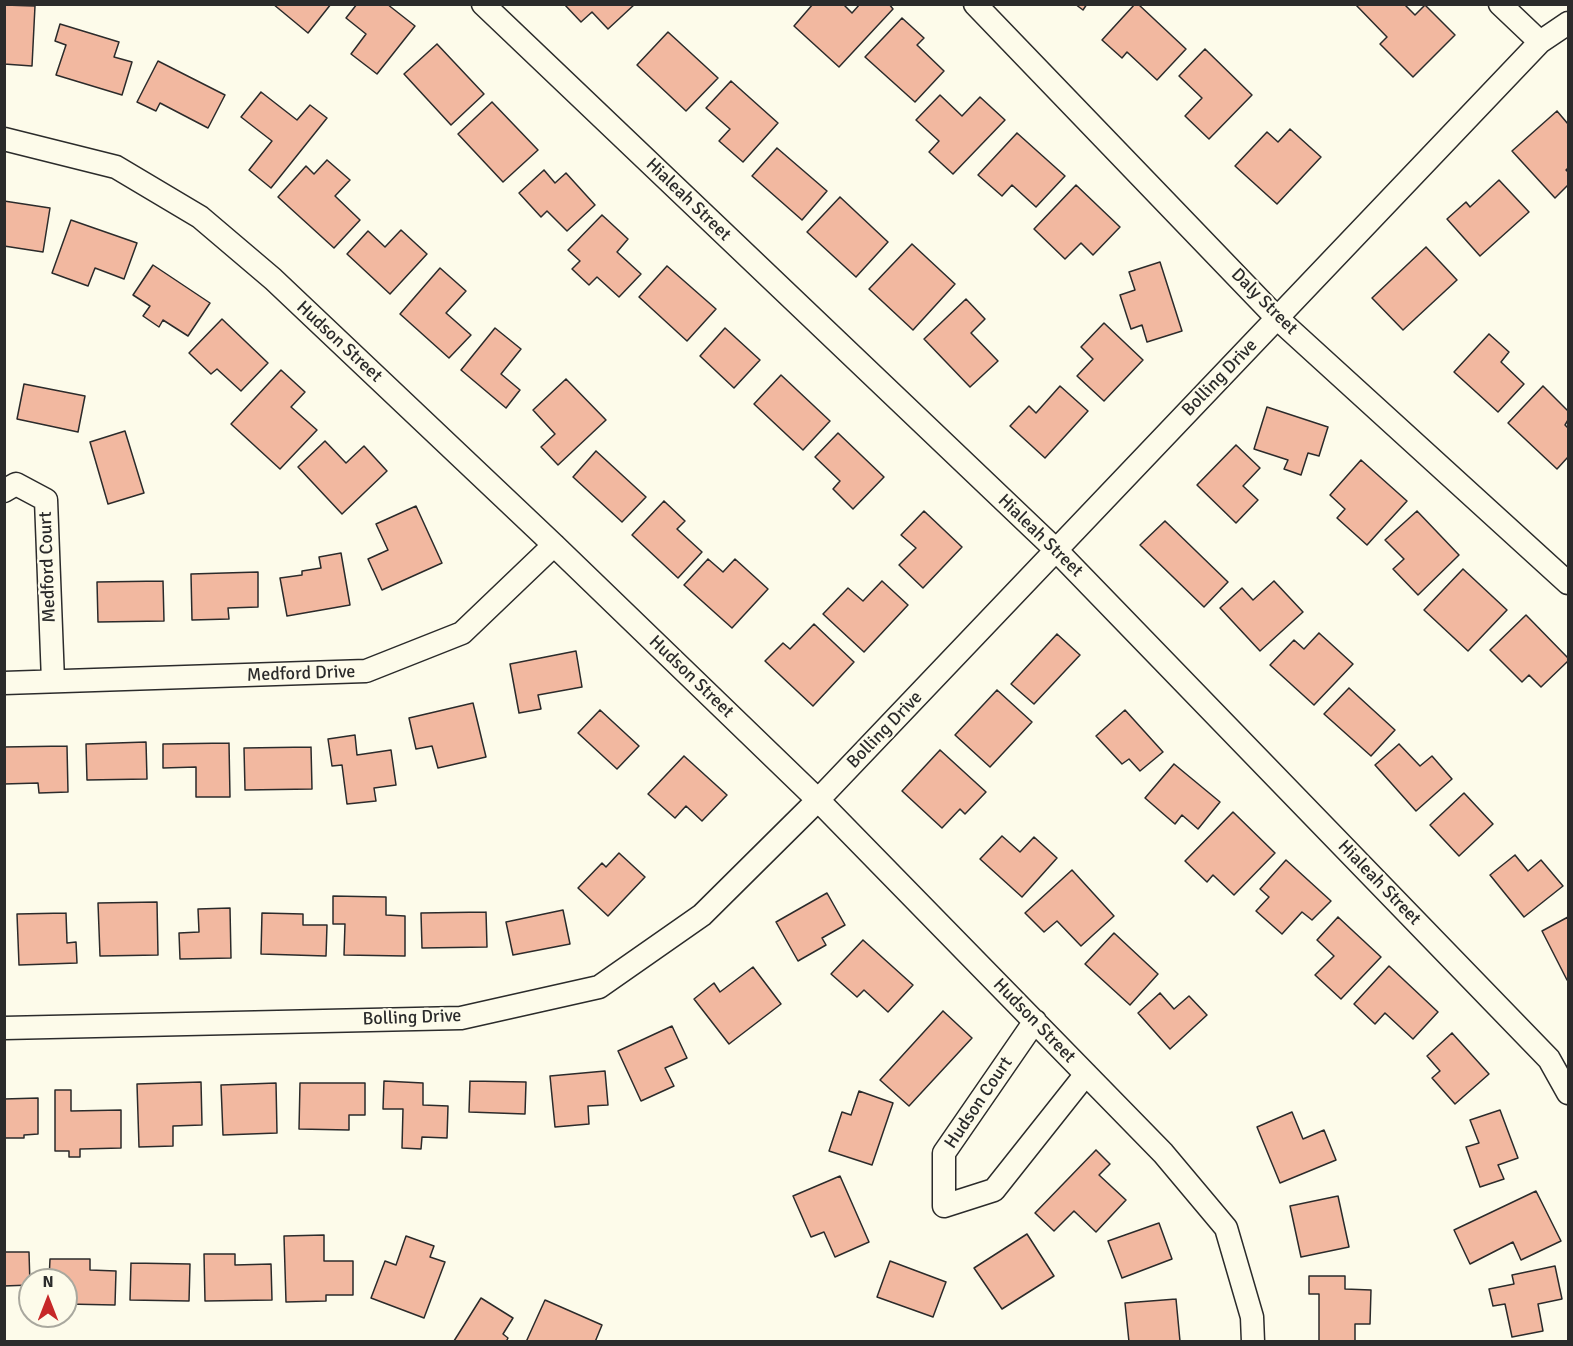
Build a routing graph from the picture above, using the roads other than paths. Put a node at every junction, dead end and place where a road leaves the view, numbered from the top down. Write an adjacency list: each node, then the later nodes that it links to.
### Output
1 (483, 4): 10 (street, Hialeah Street)
2 (975, 4): 7 (street, Daly Street)
3 (1500, 4): 5 (street)
4 (1569, 23): 5 (street, Bolling Drive)
5 (1540, 42): 7 (street, Bolling Drive)
6 (4, 139): 9 (street, Hudson Street)
7 (1277, 318): 10 (street, Bolling Drive); 11 (street, Daly Street)
8 (4, 491): 12 (street, Medford Court)
9 (554, 544): 12 (street, Medford Drive); 14 (street, Hudson Street)
10 (1056, 550): 14 (street, Bolling Drive); 18 (street, Hialeah Street)
11 (1569, 583)
12 (53, 681): 13 (street, Medford Drive)
13 (4, 683)
14 (818, 800): 15 (street, Hudson Street); 16 (street, Bolling Drive)
15 (1035, 1021): 17 (street, Hudson Street); 17 (street, Hudson Court)
16 (4, 1028)
17 (1086, 1074): 19 (street, Hudson Street)
18 (1569, 1093)
19 (1253, 1341)

